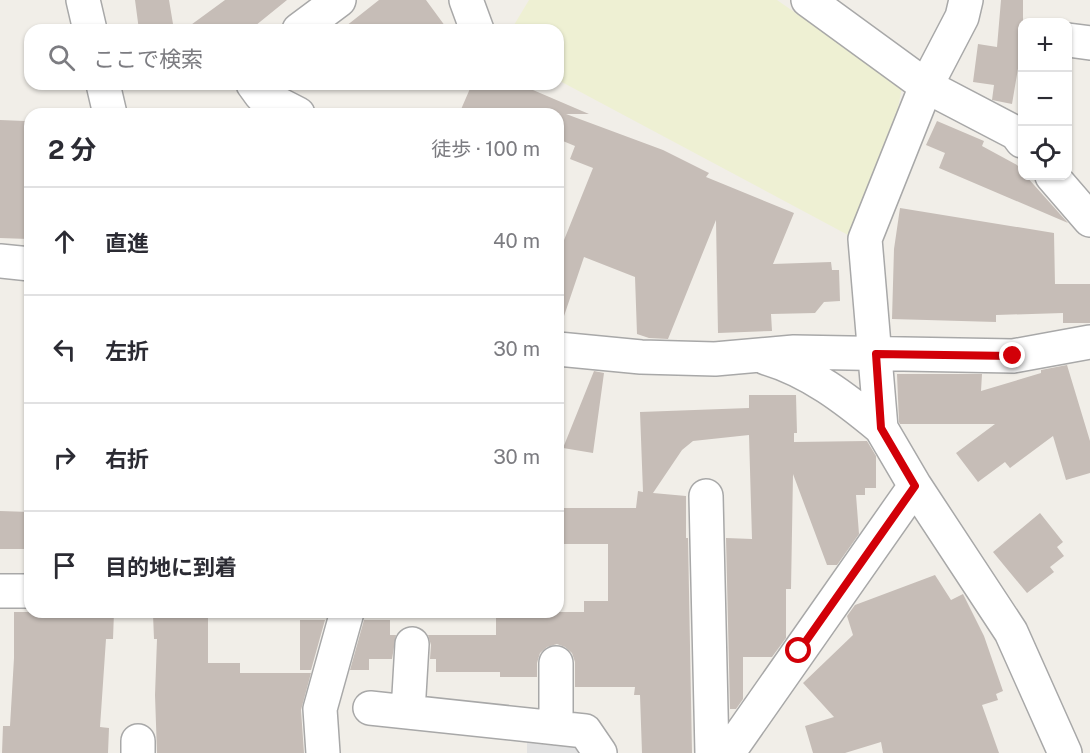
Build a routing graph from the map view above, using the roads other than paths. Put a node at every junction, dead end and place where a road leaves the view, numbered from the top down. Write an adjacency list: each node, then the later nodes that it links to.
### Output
1 (83, 0): 6 (street)
2 (339, 0): 7 (street)
3 (465, 0): 8 (street)
4 (808, 0): 11 (street)
5 (966, 0): 11 (street)
6 (89, 24)
7 (307, 24)
8 (475, 24)
9 (1072, 41): 10 (street)
10 (1090, 43)
11 (926, 86): 16 (street); 22 (street)
12 (104, 90): 14 (street)
13 (257, 90): 15 (street)
14 (109, 108)
15 (286, 108)
16 (1018, 135)
17 (1055, 180): 18 (street)
18 (1090, 220)
19 (0, 261): 20 (street)
20 (24, 263)
21 (1090, 342): 22 (street)
22 (876, 354): 24 (street); 25 (street)
23 (564, 356): 24 (street)
24 (758, 356): 25 (street)
25 (881, 428): 26 (street)
26 (915, 486): 39 (street); 40 (street)
27 (706, 496): 38 (street)
28 (0, 591): 29 (street)
29 (24, 591)
30 (344, 618): 36 (street)
31 (412, 644): 34 (street)
32 (556, 663): 35 (street)
33 (370, 708): 34 (street)
34 (408, 712): 35 (street)
35 (556, 728): 37 (street)
36 (323, 753)
37 (600, 753)
38 (712, 753)
39 (728, 753)
40 (1065, 753)

